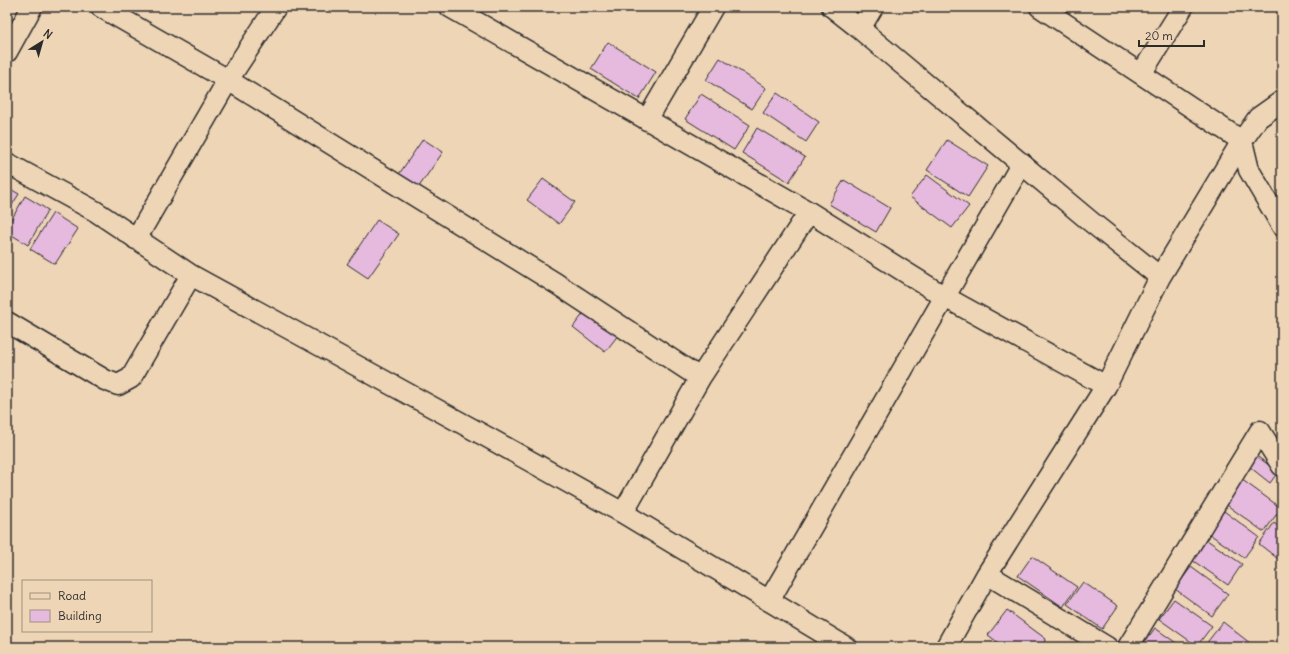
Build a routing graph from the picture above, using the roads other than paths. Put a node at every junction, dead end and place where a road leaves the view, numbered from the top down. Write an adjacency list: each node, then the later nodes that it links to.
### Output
1 (32, 7): 11 (street)
2 (101, 7): 13 (street)
3 (276, 7): 13 (street)
4 (450, 7): 15 (street)
5 (713, 7): 15 (street)
6 (832, 7): 10 (street)
7 (873, 7): 10 (street)
8 (1040, 7): 12 (street)
9 (1183, 7): 12 (street)
10 (860, 29): 18 (street)
11 (7, 52)
12 (1141, 74): 16 (street)
13 (228, 80): 21 (street); 26 (street)
14 (1282, 101): 16 (street)
15 (647, 120): 19 (street)
16 (1242, 140): 20 (street); 23 (street)
17 (7, 163): 21 (street)
18 (1022, 164): 23 (street); 24 (street)
19 (809, 212): 24 (street); 26 (street)
20 (1282, 226)
21 (136, 239): 22 (street)
22 (191, 275): 25 (street); 29 (street)
23 (1160, 277): 27 (street)
24 (945, 296): 27 (street); 31 (street)
25 (7, 323)
26 (700, 378): 29 (street)
27 (1106, 386): 30 (street)
28 (1282, 466): 35 (street)
29 (623, 513): 31 (street)
30 (987, 574): 33 (street); 34 (street)
31 (769, 601): 32 (street)
32 (846, 647)
33 (946, 647)
34 (1107, 647)
35 (1128, 647)

